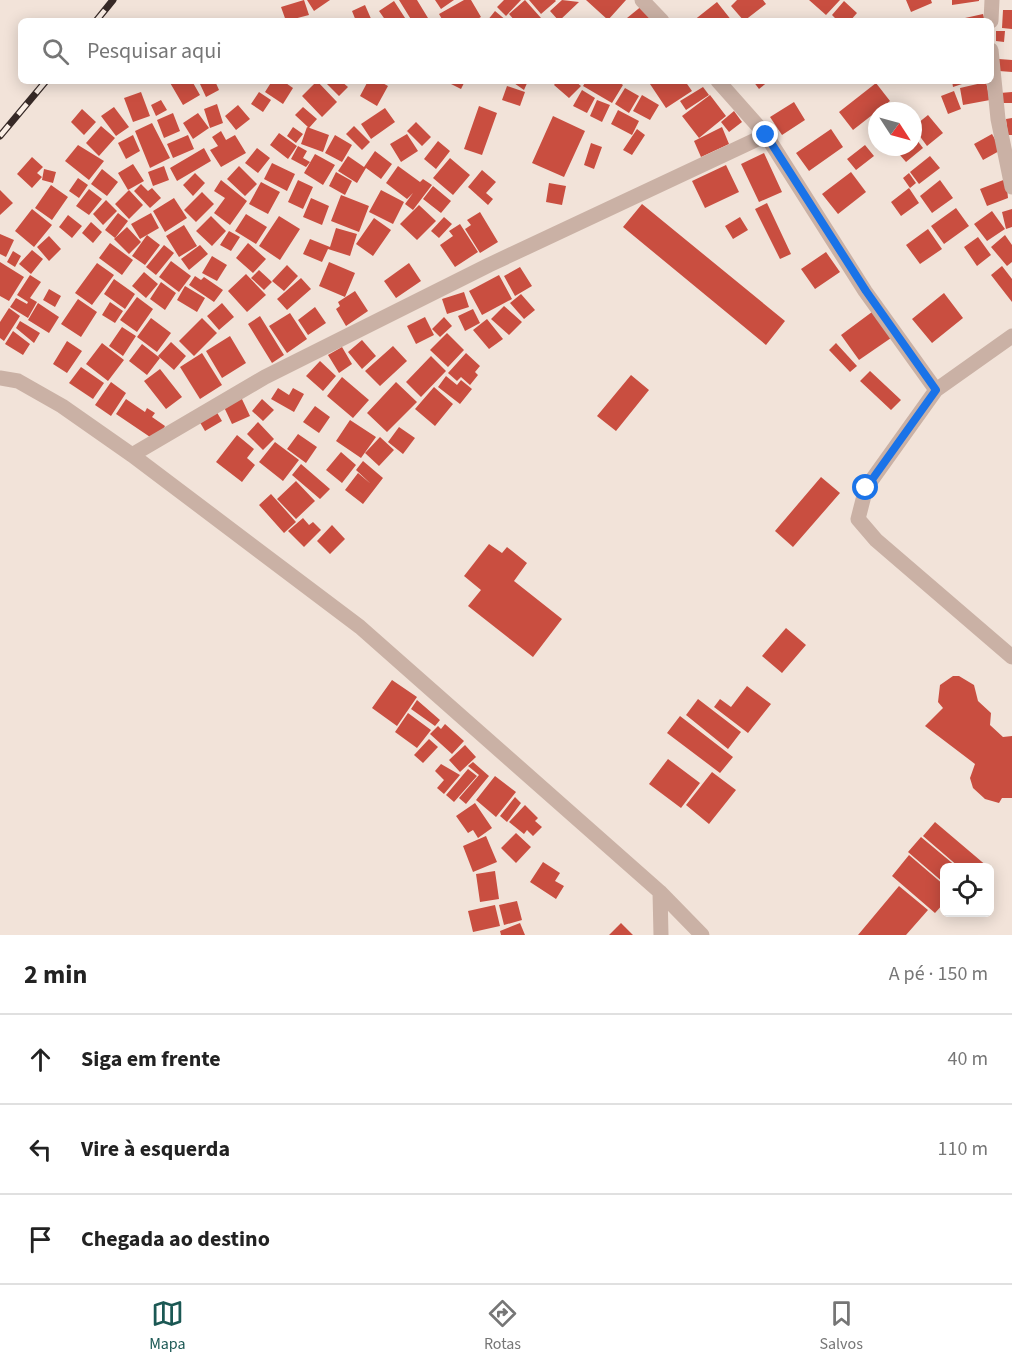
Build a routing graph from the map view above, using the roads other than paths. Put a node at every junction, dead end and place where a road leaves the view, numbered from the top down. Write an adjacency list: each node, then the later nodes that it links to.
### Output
1 (642, 0): 3 (street)
2 (992, 0): 4 (street)
3 (659, 18)
4 (991, 18)
5 (994, 80): 8 (street)
6 (721, 84): 7 (street)
7 (766, 135): 11 (street); 12 (street)
8 (1012, 187)
9 (1012, 336): 11 (street)
10 (0, 378): 12 (street)
11 (936, 390): 13 (street)
12 (132, 455): 14 (street)
13 (1012, 657)
14 (660, 892): 15 (street); 16 (street)
15 (661, 935)
16 (702, 935)

